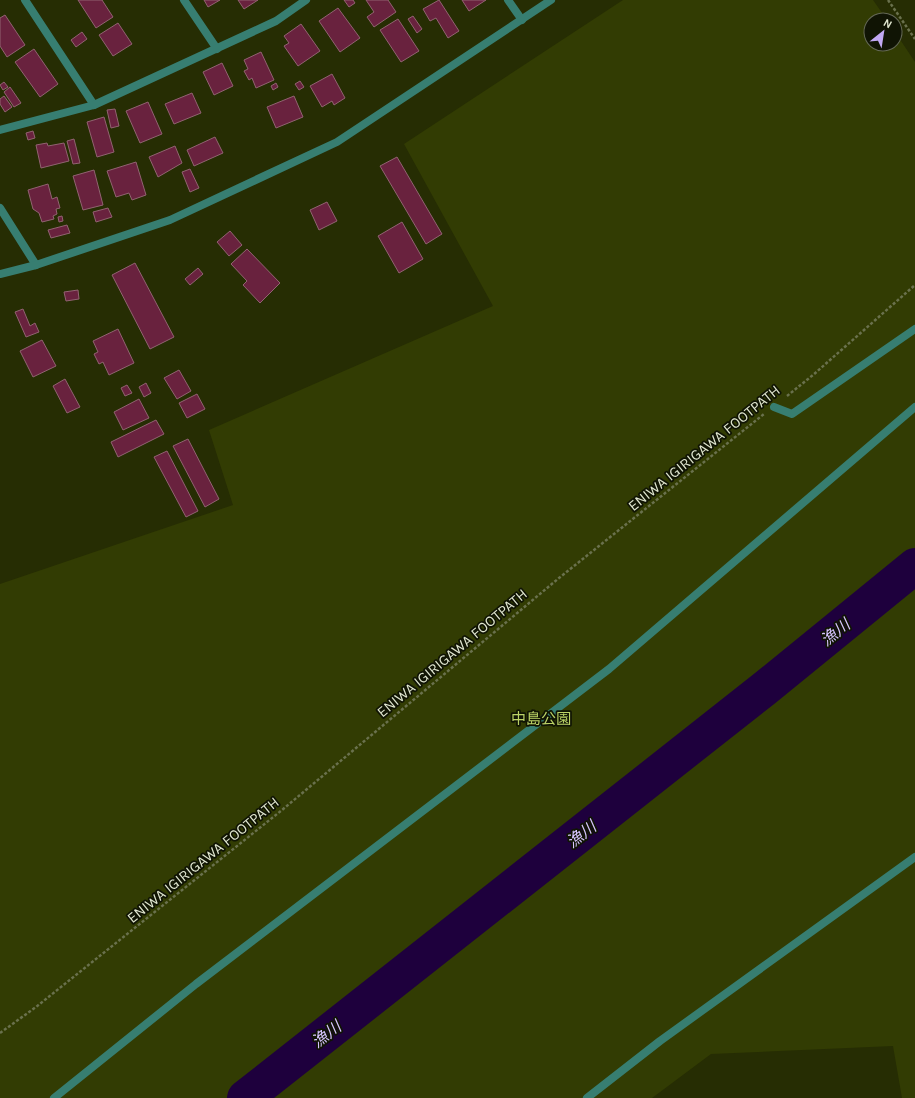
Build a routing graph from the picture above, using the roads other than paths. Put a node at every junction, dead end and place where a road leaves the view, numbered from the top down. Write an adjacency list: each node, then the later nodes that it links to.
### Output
1 (25, 0): 8 (street)
2 (184, 0): 7 (street)
3 (306, 0): 7 (street)
4 (508, 0): 6 (street)
5 (551, 0): 6 (street)
6 (522, 20): 11 (street)
7 (217, 49): 8 (street)
8 (94, 105): 9 (street)
9 (0, 130)
10 (0, 208): 11 (street)
11 (36, 265): 12 (street)
12 (0, 274)
13 (915, 329): 14 (street)
14 (774, 407)
15 (915, 407): 17 (street)
16 (915, 857): 18 (street)
17 (54, 1098)
18 (586, 1098)

